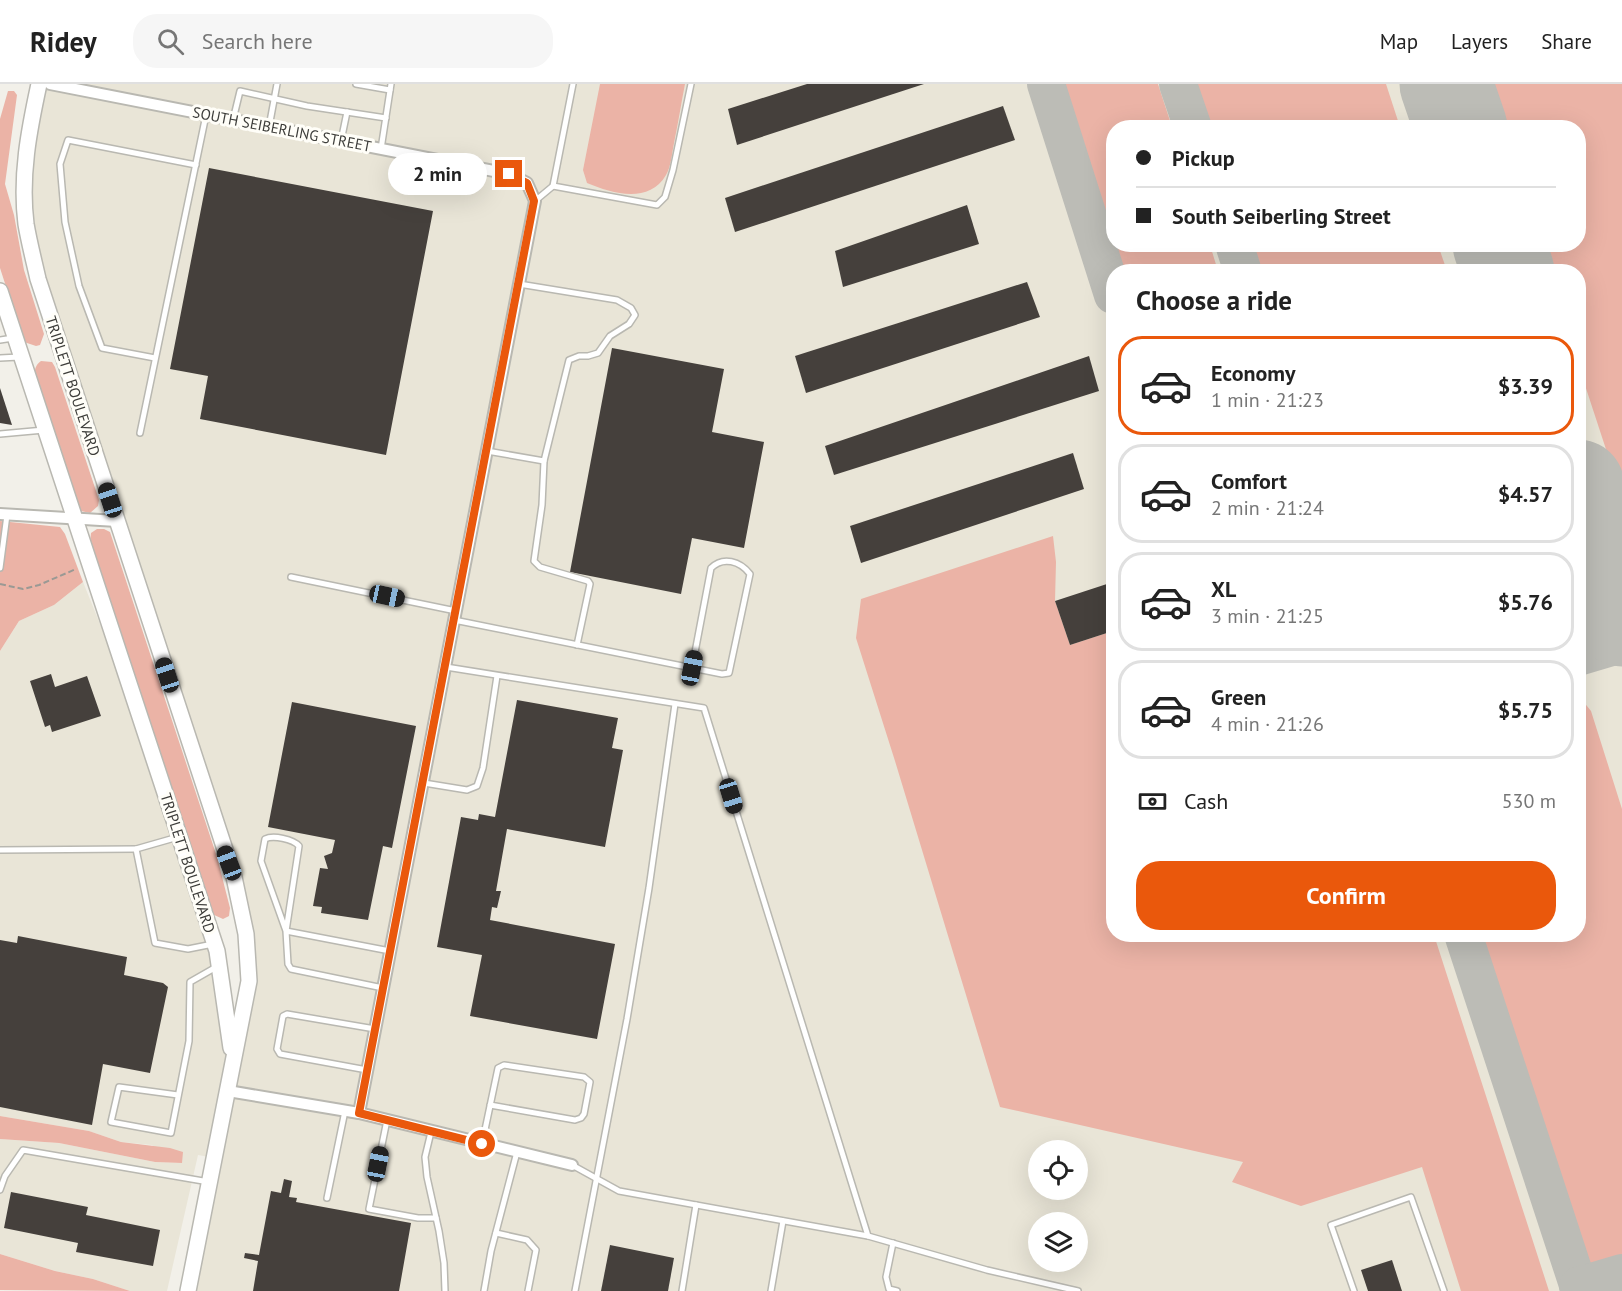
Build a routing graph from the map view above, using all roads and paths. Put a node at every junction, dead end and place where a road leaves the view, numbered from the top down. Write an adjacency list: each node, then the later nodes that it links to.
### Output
1 (39, 84): 33 (main road, TRIPLETT BOULEVARD)
2 (50, 84): 10 (street, SOUTH SEIBERLING STREET)
3 (277, 84): 8 (lane)
4 (356, 84): 7 (lane)
5 (573, 84): 17 (lane)
6 (691, 84): 17 (lane)
7 (391, 87): 11 (lane)
8 (274, 99): 9 (lane); 12 (lane); 13 (lane)
9 (346, 112): 11 (lane); 14 (lane)
10 (206, 115): 12 (street, SOUTH SEIBERLING STREET); 16 (lane)
11 (386, 118): 15 (lane)
12 (233, 120): 13 (street, SOUTH SEIBERLING STREET)
13 (269, 127): 14 (street, SOUTH SEIBERLING STREET)
14 (341, 141): 15 (street, SOUTH SEIBERLING STREET)
15 (381, 149): 18 (street, SOUTH SEIBERLING STREET)
16 (196, 165): 25 (lane); 25 (lane)
17 (553, 186): 18 (lane)
18 (534, 201): 19 (street)
19 (519, 284): 29 (street); 30 (lane)
20 (0, 291): 21 (main road, TRIPLETT BOULEVARD)
21 (16, 338): 22 (lane); 23 (main road, TRIPLETT BOULEVARD)
22 (0, 340)
23 (22, 357): 24 (lane); 26 (main road, TRIPLETT BOULEVARD)
24 (0, 358)
25 (155, 358): 27 (lane)
26 (46, 430): 28 (lane); 32 (main road, TRIPLETT BOULEVARD)
27 (140, 433)
28 (0, 434)
29 (487, 451): 30 (lane); 38 (street)
30 (544, 461): 39 (lane)
31 (4, 514): 32 (street); 35 (lane)
32 (76, 519): 33 (street); 34 (main road, TRIPLETT BOULEVARD)
33 (117, 521): 54 (main road, TRIPLETT BOULEVARD)
34 (90, 563): 37 (path); 45 (main road, TRIPLETT BOULEVARD)
35 (0, 568)
36 (291, 577): 38 (lane)
37 (0, 584)
38 (455, 615): 39 (lane); 40 (street)
39 (578, 645): 41 (lane)
40 (446, 667): 42 (lane); 44 (street)
41 (692, 668): 41 (lane)
42 (497, 676): 43 (lane); 44 (lane)
43 (675, 704): 66 (lane); 74 (lane)
44 (424, 783): 50 (street)
45 (180, 837): 46 (lane); 49 (main road, TRIPLETT BOULEVARD)
46 (136, 849): 47 (lane); 49 (lane)
47 (0, 850)
48 (286, 932): 48 (lane); 50 (lane); 52 (lane)
49 (214, 944): 51 (main road, TRIPLETT BOULEVARD)
50 (390, 951): 52 (street)
51 (220, 965): 54 (main road, TRIPLETT BOULEVARD); 57 (lane)
52 (383, 988): 53 (street)
53 (375, 1029): 55 (street); 55 (lane)
54 (232, 1063): 56 (main road, TRIPLETT BOULEVARD)
55 (367, 1070): 60 (street)
56 (228, 1091): 59 (street); 67 (main road, TRIPLETT BOULEVARD)
57 (178, 1095): 57 (lane)
58 (490, 1105): 58 (lane); 63 (lane)
59 (345, 1111): 60 (street); 69 (lane)
60 (359, 1113): 61 (street)
61 (387, 1120): 62 (street); 71 (lane)
62 (431, 1132): 63 (street); 71 (lane)
63 (482, 1144): 64 (street)
64 (517, 1152): 65 (street); 73 (lane)
65 (572, 1165): 66 (lane)
66 (595, 1178): 70 (lane); 81 (lane)
67 (210, 1182): 68 (lane); 77 (main road, TRIPLETT BOULEVARD)
68 (0, 1190)
69 (327, 1198)
70 (696, 1205): 72 (lane); 82 (lane)
71 (436, 1218): 78 (lane)
72 (783, 1221): 74 (lane); 83 (lane)
73 (496, 1233): 79 (lane); 80 (lane)
74 (868, 1236): 75 (lane)
75 (893, 1243): 76 (lane); 84 (lane)
76 (1047, 1284): 85 (lane); 86 (lane)
77 (189, 1291)
78 (445, 1291)
79 (484, 1291)
80 (528, 1291)
81 (575, 1291)
82 (682, 1291)
83 (771, 1291)
84 (897, 1291)
85 (1046, 1291)
86 (1078, 1291)
87 (1354, 1291): 88 (lane)
88 (1444, 1291)

